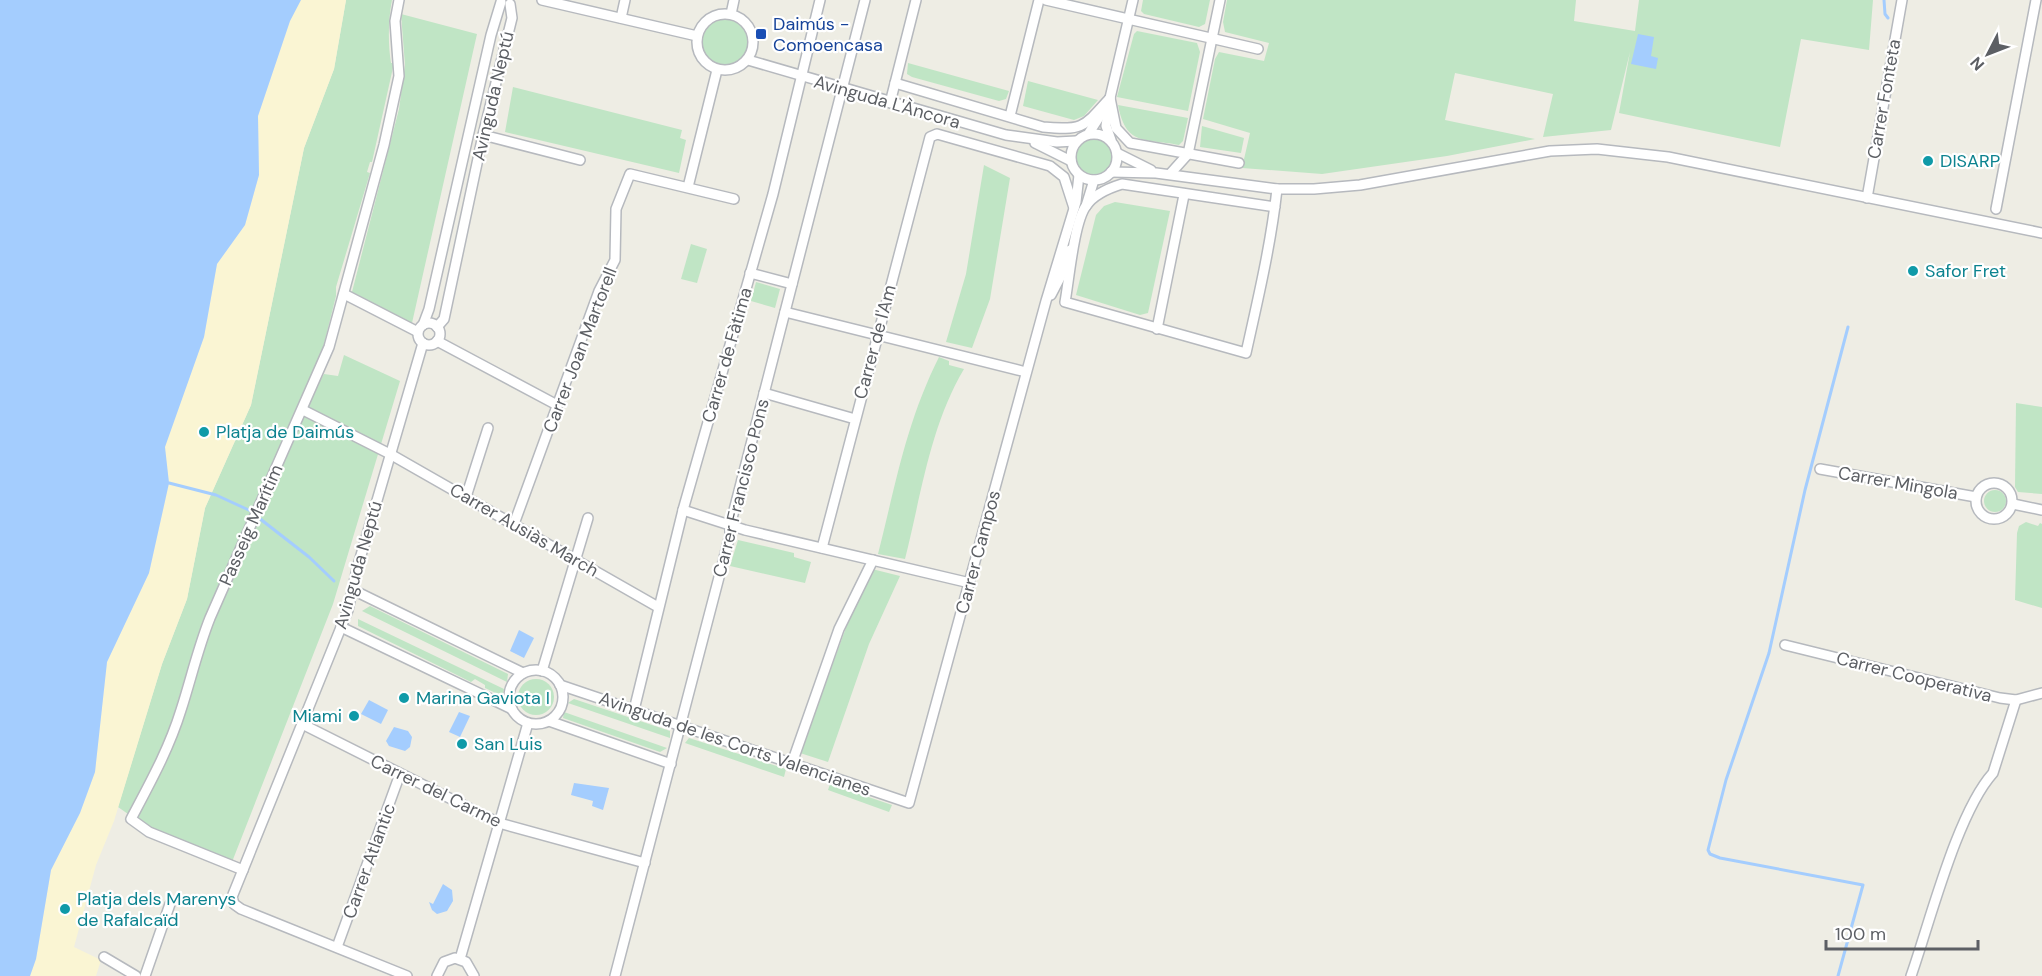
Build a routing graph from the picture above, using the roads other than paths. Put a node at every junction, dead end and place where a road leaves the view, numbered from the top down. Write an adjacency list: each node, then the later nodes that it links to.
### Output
1 (399, 0): 57 (street, Passeig Marítim)
2 (542, 0): 16 (street)
3 (625, 0): 16 (street)
4 (734, 0): 15 (street)
5 (820, 0): 23 (street, Carrer de Fàtima)
6 (865, 0): 25 (street, Carrer Francisco Pons)
7 (916, 0): 24 (street)
8 (1039, 0): 28 (street)
9 (1046, 0): 17 (street)
10 (1133, 0): 17 (street)
11 (1220, 0): 19 (street)
12 (1902, 0): 47 (street, Carrer Fonteta)
13 (2036, 0): 52 (street)
14 (506, 2): 30 (street, Avinguda Neptú); 61 (street, Avinguda Neptú)
15 (731, 14): 18 (street); 21 (street)
16 (621, 18): 18 (street)
17 (1129, 19): 19 (street); 26 (street)
18 (698, 36): 22 (street)
19 (1211, 39): 20 (street); 35 (street)
20 (1258, 49)
21 (748, 60): 22 (street); 23 (street, Avinguda L'Àncora)
22 (717, 69): 44 (street)
23 (801, 77): 25 (street, Avinguda L'Àncora); 55 (street, Carrer de Fàtima)
24 (895, 83): 27 (street); 28 (street)
25 (843, 90): 27 (street, Avinguda L'Àncora); 56 (street, Carrer Francisco Pons)
26 (1110, 98): 28 (street); 29 (street); 33 (street); 35 (street)
27 (890, 103): 31 (street, Avinguda L'Àncora)
28 (1010, 116)
29 (1089, 134): 32 (street); 33 (street)
30 (483, 135): 36 (street); 60 (street, Avinguda Neptú)
31 (1027, 140): 32 (street, Avinguda L'Àncora); 37 (street, Avinguda L'Àncora)
32 (1076, 141): 37 (street)
33 (1112, 142): 34 (street)
34 (1117, 153): 39 (street); 40 (street)
35 (1188, 154): 38 (street); 41 (street)
36 (580, 160)
37 (1071, 161): 42 (street)
38 (1239, 163)
39 (1111, 172): 40 (street); 43 (street)
40 (1156, 173): 41 (street)
41 (1170, 174): 45 (street)
42 (1079, 175): 43 (street); 51 (street)
43 (1094, 180): 49 (street)
44 (688, 188): 48 (street); 68 (street, Carrer Joan Martorell)
45 (1277, 189): 47 (street); 50 (street)
46 (1184, 195): 49 (street); 50 (street); 62 (street)
47 (1867, 198): 53 (street)
48 (734, 199)
49 (1086, 206): 54 (street)
50 (1275, 207): 62 (street)
51 (1074, 208): 58 (street); 63 (street, Carrer de l'Am)
52 (1996, 209)
53 (2042, 233)
54 (1075, 241): 58 (street); 62 (street)
55 (750, 273): 56 (street); 77 (street, Carrer de Fàtima)
56 (792, 284): 59 (street, Carrer Francisco Pons)
57 (344, 294): 61 (street); 69 (street, Passeig Marítim)
58 (1046, 301): 66 (street, Carrer Campos)
59 (784, 312): 63 (street); 67 (street, Carrer Francisco Pons)
60 (437, 327): 61 (street); 64 (street)
61 (420, 328): 65 (street)
62 (1157, 328)
63 (877, 336): 66 (street); 70 (street, Carrer de l'Am)
64 (437, 341): 65 (street); 68 (street)
65 (423, 343): 72 (street, Avinguda Neptú)
66 (1026, 372): 85 (street, Carrer Campos)
67 (764, 393): 70 (street); 81 (street, Carrer Francisco Pons)
68 (557, 405): 80 (street, Carrer Joan Martorell)
69 (303, 410): 72 (street, Carrer Ausiàs March); 107 (street, Passeig Marítim)
70 (855, 419): 82 (street, Carrer de l'Am)
71 (488, 428): 74 (street)
72 (390, 454): 74 (street, Carrer Ausiàs March); 86 (street, Avinguda Neptú)
73 (1820, 469): 75 (street, Carrer Mingola)
74 (466, 497): 80 (street, Carrer Ausiàs March)
75 (1976, 497): 76 (street); 76 (street)
76 (2013, 504): 78 (street)
77 (682, 510): 81 (street); 87 (street, Carrer de Fàtima)
78 (2042, 510)
79 (588, 518): 83 (street)
80 (514, 524): 83 (street, Carrer Ausiàs March)
81 (730, 526): 82 (street); 100 (street, Carrer Francisco Pons)
82 (822, 548): 84 (street)
83 (576, 559): 87 (street, Carrer Ausiàs March); 90 (street)
84 (873, 560): 85 (street); 101 (street)
85 (970, 583): 104 (street, Carrer Campos)
86 (353, 590): 88 (street, Avinguda Neptú); 91 (street)
87 (658, 607): 96 (street, Carrer de Fàtima)
88 (341, 627): 95 (street); 99 (street, Avinguda Neptú)
89 (1785, 645): 94 (street, Carrer Cooperativa)
90 (542, 671): 91 (street); 92 (street)
91 (523, 673): 95 (street)
92 (560, 686): 96 (street, Avinguda de les Corts Valencianes); 97 (street)
93 (2042, 693): 94 (street, Carrer Cooperativa)
94 (2016, 700): 118 (street)
95 (512, 709): 98 (street)
96 (634, 710): 100 (street, Avinguda de les Corts Valencianes)
97 (549, 721): 98 (street); 102 (street)
98 (528, 723): 105 (street)
99 (302, 724): 103 (street, Carrer del Carme); 107 (street, Avinguda Neptú)
100 (680, 726): 101 (street, Avinguda de les Corts Valencianes); 102 (street, Carrer Francisco Pons)
101 (792, 763): 104 (street, Avinguda de les Corts Valencianes)
102 (671, 764): 106 (street, Carrer Francisco Pons)
103 (400, 774): 105 (street, Carrer del Carme); 109 (street, Carrer Atlantic)
104 (909, 803)
105 (499, 823): 106 (street, Carrer del Carme); 111 (street)
106 (645, 863): 117 (street, Carrer Francisco Pons)
107 (243, 870): 109 (street, Avinguda Neptú)
108 (170, 904): 113 (street)
109 (338, 947): 114 (street)
110 (104, 957): 112 (street)
111 (460, 959): 115 (street); 116 (street)
112 (136, 976)
113 (145, 976)
114 (407, 976)
115 (437, 976)
116 (474, 976)
117 (615, 976)
118 (1911, 976)

